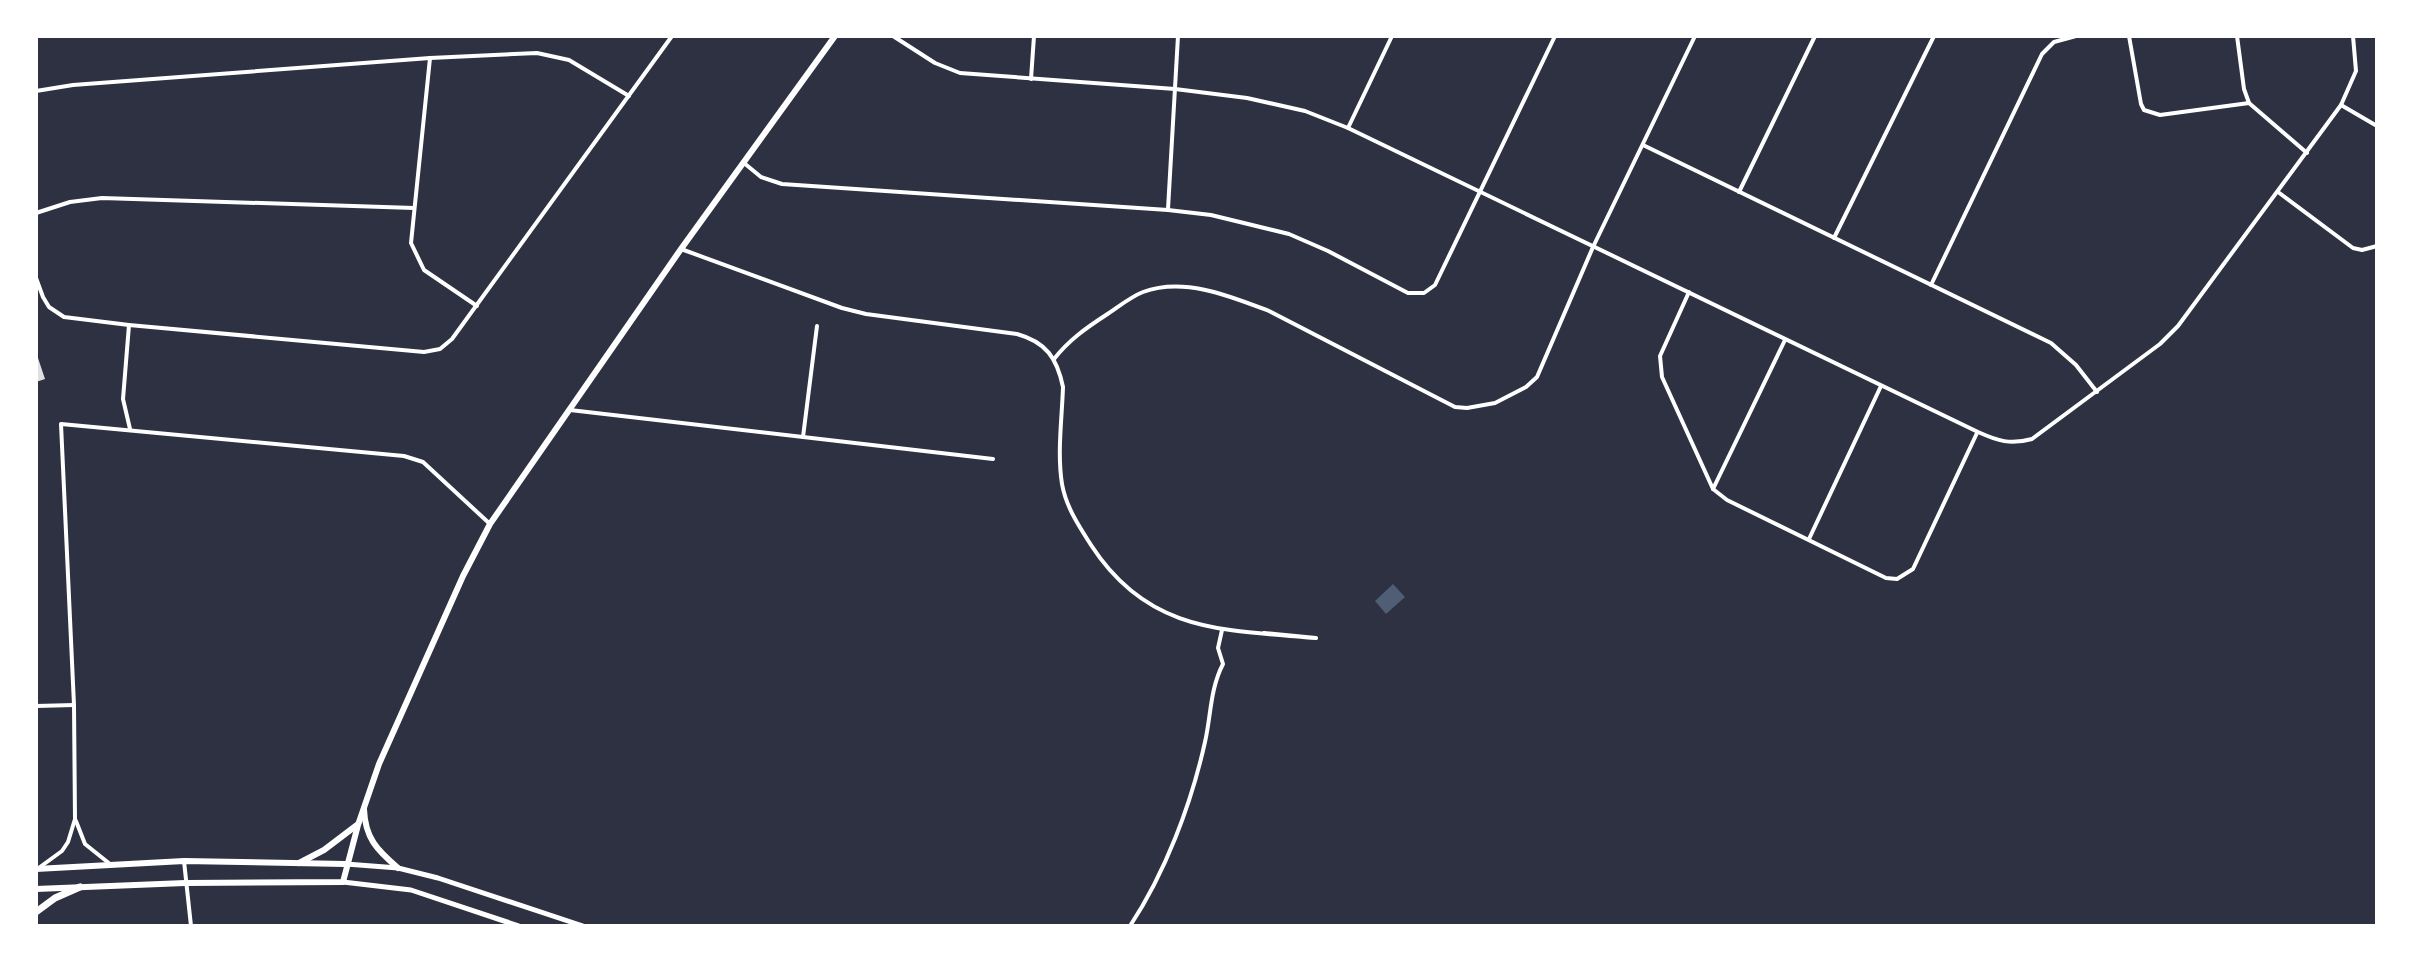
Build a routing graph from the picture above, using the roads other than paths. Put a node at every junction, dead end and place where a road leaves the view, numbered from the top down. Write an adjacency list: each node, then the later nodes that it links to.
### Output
1 (672, 36): 19 (street)
2 (835, 36): 26 (main road)
3 (893, 36): 16 (street)
4 (1034, 36): 16 (street)
5 (1178, 36): 17 (street)
6 (1392, 36): 23 (street)
7 (1555, 36): 27 (street)
8 (1695, 36): 24 (street)
9 (1815, 36): 28 (street)
10 (1934, 36): 33 (street)
11 (2076, 36): 38 (street)
12 (2129, 36): 20 (street)
13 (2237, 36): 20 (street)
14 (2353, 36): 21 (street)
15 (430, 58): 18 (street); 19 (street); 30 (street)
16 (1031, 79): 17 (street)
17 (1175, 89): 23 (street); 31 (street)
18 (36, 91)
19 (629, 96): 40 (street)
20 (2249, 103): 25 (street)
21 (2341, 105): 22 (street); 25 (street)
22 (2377, 126)
23 (1348, 128): 27 (street)
24 (1643, 145): 28 (street); 35 (street)
25 (2307, 153): 29 (street)
26 (744, 163): 31 (street); 36 (main road)
27 (1481, 191): 31 (street); 35 (street)
28 (1739, 192): 33 (street)
29 (2278, 192): 34 (street); 46 (street)
30 (414, 208): 32 (street); 40 (street)
31 (1168, 210)
32 (36, 213)
33 (1834, 238): 38 (street)
34 (2377, 246)
35 (1593, 247): 39 (street); 44 (street)
36 (681, 249): 44 (street); 47 (main road)
37 (36, 278): 41 (street)
38 (1931, 285): 46 (street)
39 (1689, 292): 43 (street); 52 (street)
40 (477, 306): 41 (street)
41 (129, 325): 48 (street)
42 (817, 326): 50 (street)
43 (1785, 340): 45 (street); 52 (street)
44 (1054, 359): 55 (street)
45 (1881, 386): 49 (street); 54 (street)
46 (2097, 392): 49 (street)
47 (570, 410): 50 (street); 53 (main road)
48 (130, 429): 53 (street); 57 (street)
49 (1978, 432): 54 (street)
50 (803, 437): 51 (street)
51 (993, 459)
52 (1713, 489): 54 (street)
53 (490, 524): 59 (main road)
54 (1809, 539)
55 (1222, 630): 56 (street); 76 (street)
56 (1264, 633)
57 (74, 705): 58 (street); 60 (street)
58 (36, 706)
59 (364, 806): 61 (main road); 66 (main road)
60 (75, 819): 63 (street); 67 (street)
61 (358, 825): 64 (main road); 65 (main road)
62 (184, 861): 63 (main road); 65 (main road); 69 (street)
63 (110, 864): 67 (main road)
64 (345, 864): 65 (main road); 66 (street); 68 (main road)
65 (296, 865)
66 (398, 868): 75 (street)
67 (36, 869)
68 (343, 882): 69 (main road); 74 (street)
69 (185, 883): 70 (main road); 73 (street)
70 (80, 887): 71 (main road); 72 (highway)
71 (36, 889)
72 (36, 912)
73 (191, 926)
74 (519, 926)
75 (583, 926)
76 (1130, 926)

